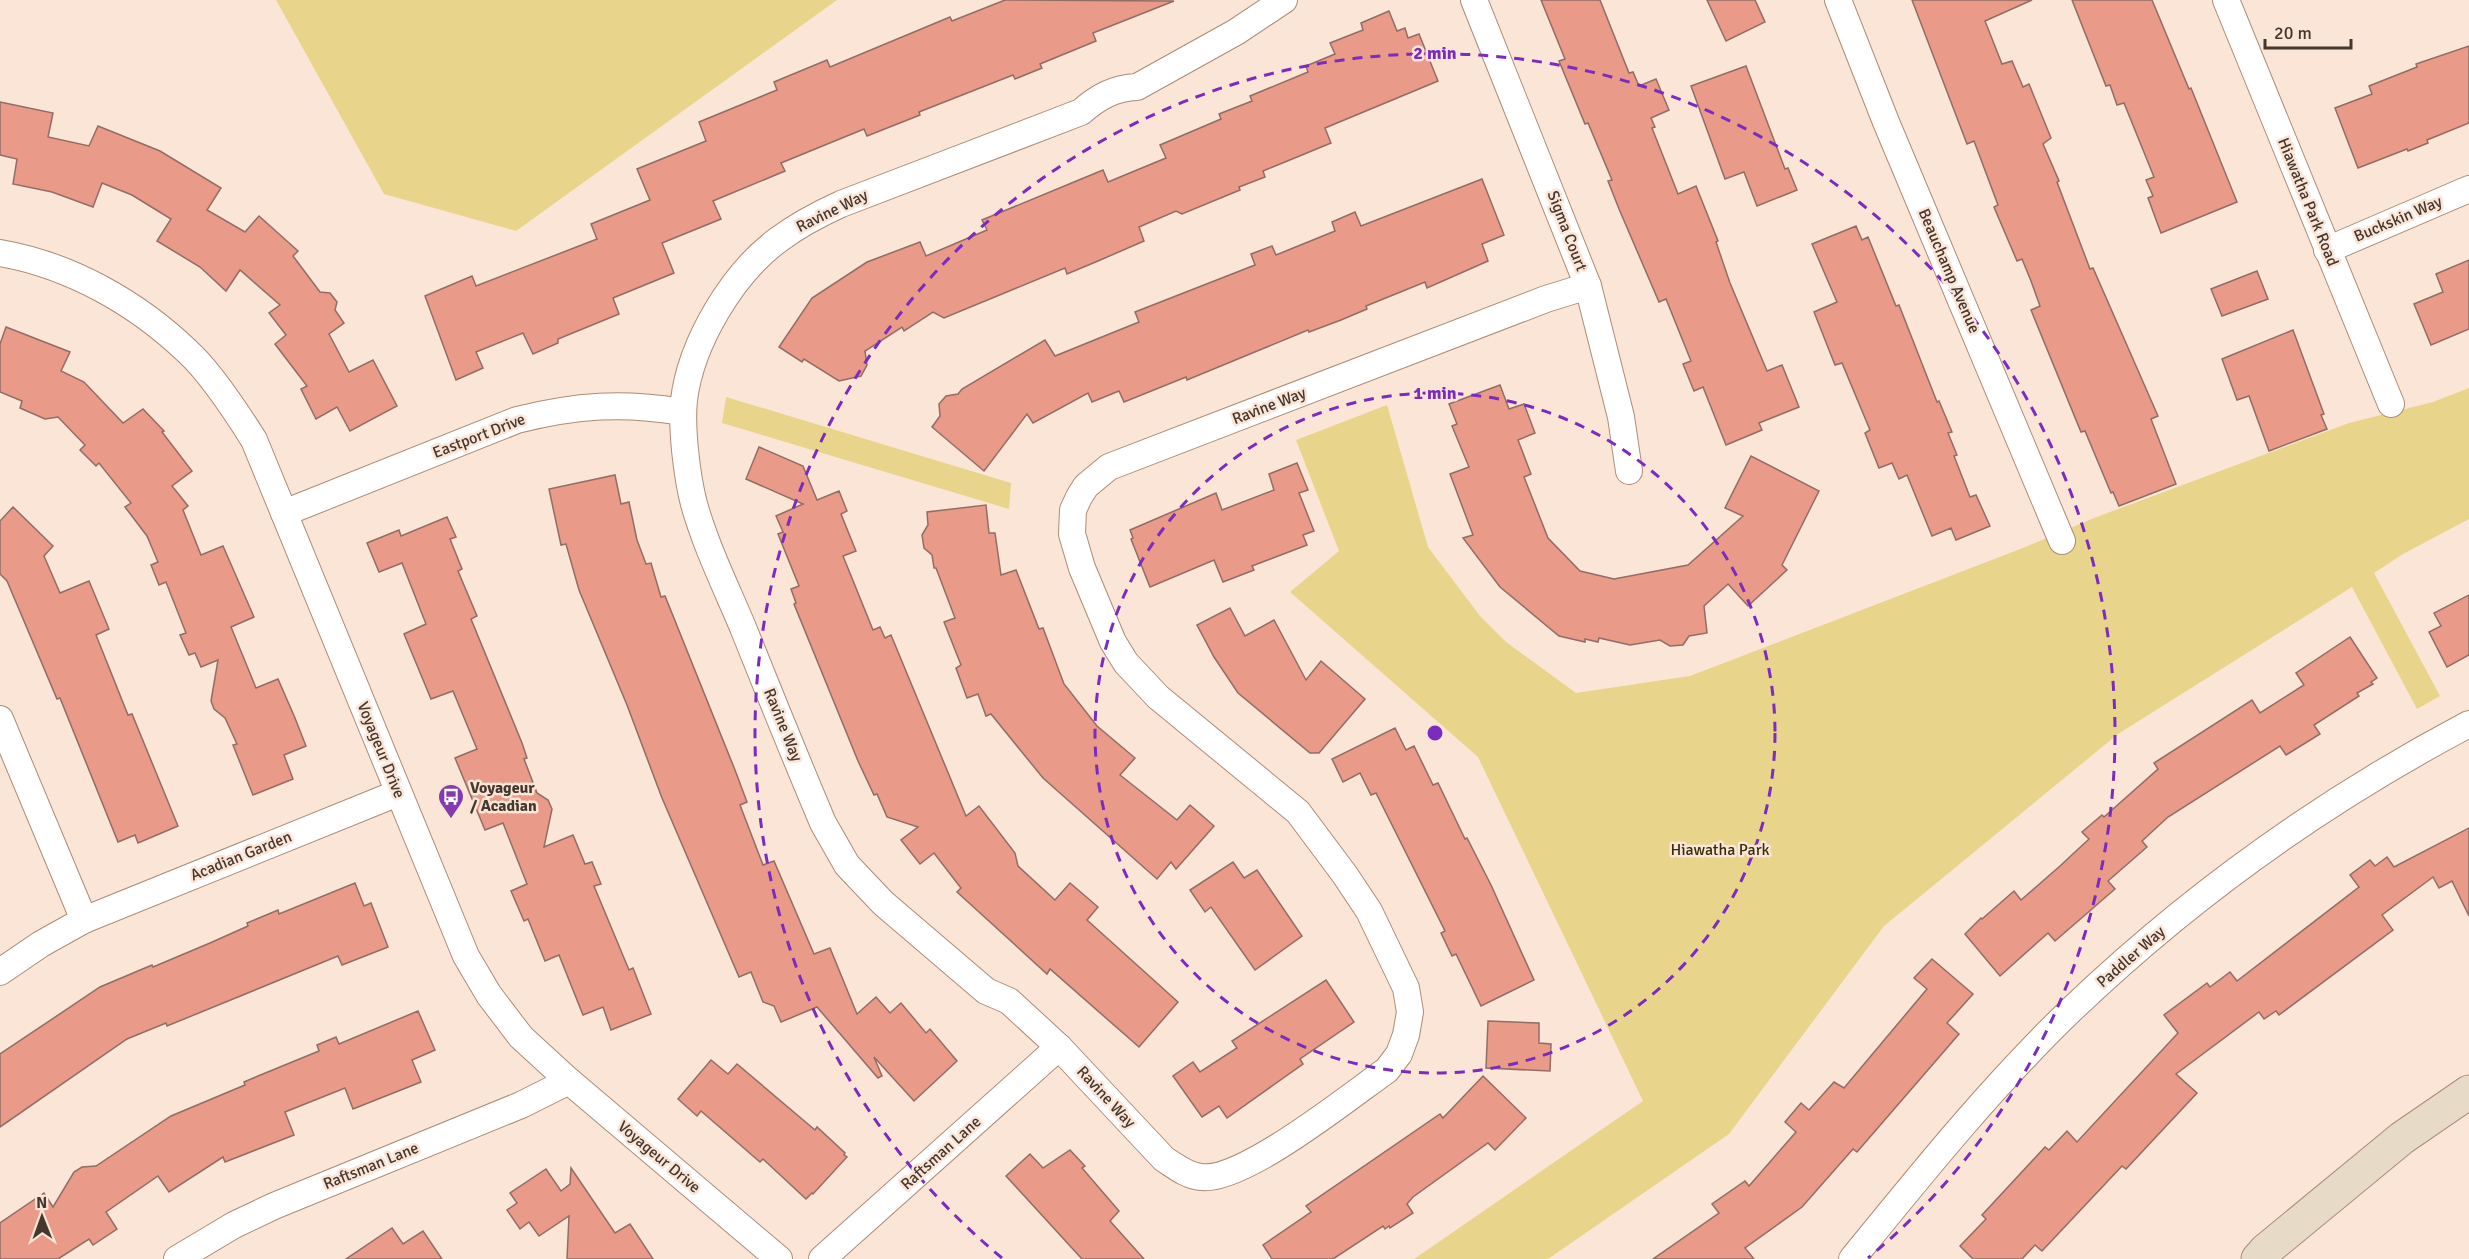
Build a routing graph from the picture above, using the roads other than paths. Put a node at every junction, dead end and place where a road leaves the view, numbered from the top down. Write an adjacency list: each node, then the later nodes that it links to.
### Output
1 (1284, 0): 10 (street, Ravine Way)
2 (1474, 0): 8 (street, Sigma Court)
3 (1838, 0): 13 (street, Beauchamp Avenue)
4 (2226, 0): 6 (street, Hiawatha Park Road)
5 (2469, 189): 6 (street, Buckskin Way)
6 (2327, 250): 9 (street, Hiawatha Park Road)
7 (0, 253): 12 (street, Voyageur Drive)
8 (1588, 286): 11 (street, Sigma Court); 19 (street, Ravine Way)
9 (2391, 404)
10 (683, 412): 12 (street, Eastport Drive); 19 (street, Ravine Way)
11 (1629, 471)
12 (285, 513): 16 (street, Voyageur Drive)
13 (2062, 541)
14 (0, 719): 17 (street)
15 (2469, 724): 25 (street, Paddler Way)
16 (398, 793): 17 (street, Acadian Garden); 20 (street, Voyageur Drive)
17 (84, 920): 18 (street, Acadian Garden)
18 (0, 972)
19 (1059, 1047): 24 (street, Raftsman Lane)
20 (569, 1081): 22 (street, Raftsman Lane); 23 (street, Voyageur Drive)
21 (2469, 1092): 26 (main road)
22 (177, 1259)
23 (779, 1259)
24 (822, 1259)
25 (1852, 1259)
26 (2258, 1259)

